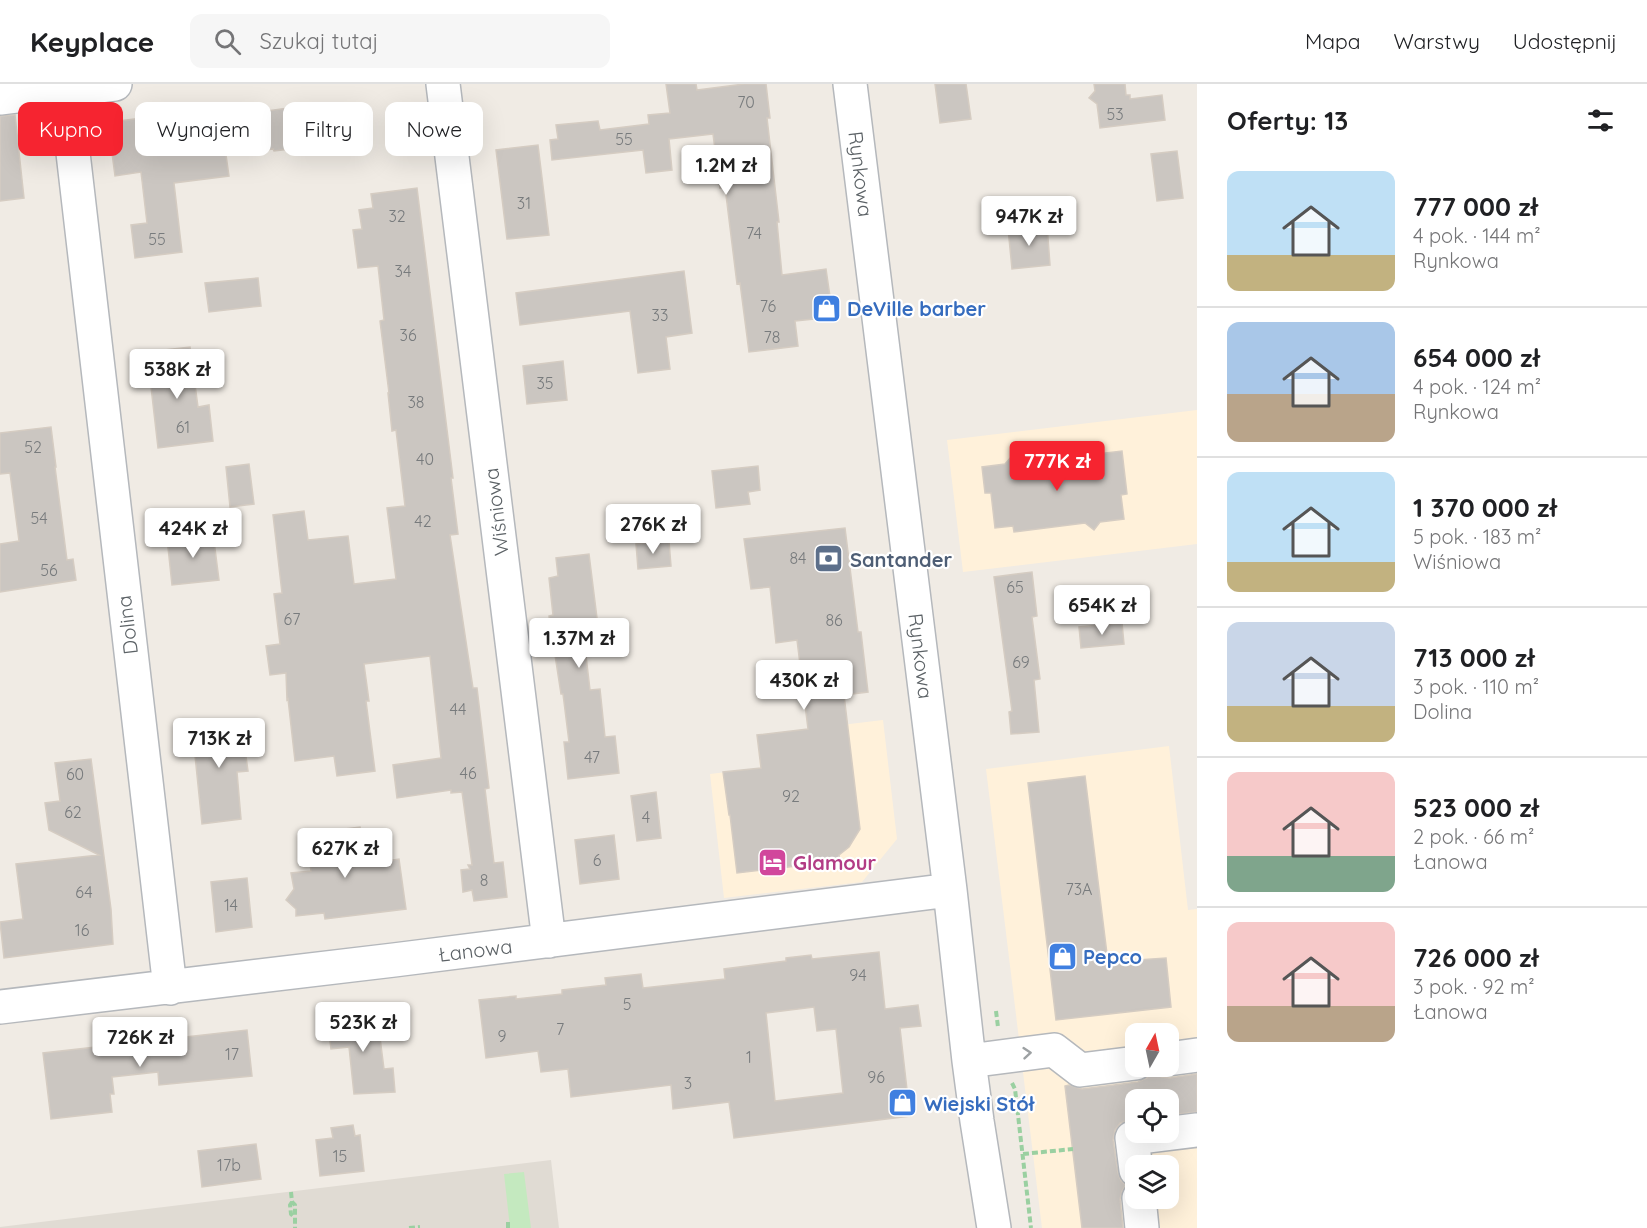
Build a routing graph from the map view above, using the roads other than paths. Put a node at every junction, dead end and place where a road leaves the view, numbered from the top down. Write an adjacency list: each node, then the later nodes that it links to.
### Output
1 (115, 84): 4 (street)
2 (444, 84): 7 (street, Wiśniowa)
3 (850, 84): 6 (street, Rynkowa)
4 (65, 87): 5 (street); 8 (street, Dolina)
5 (0, 98)
6 (950, 890): 7 (street, Łanowa); 12 (street, Rynkowa)
7 (549, 941): 8 (street, Łanowa)
8 (170, 987): 9 (street, Łanowa)
9 (0, 1007)
10 (1197, 1055): 11 (street)
11 (1179, 1057)
12 (969, 1061): 13 (street, one-way to 13); 17 (street, Rynkowa)
13 (1125, 1064)
14 (1197, 1130): 15 (street)
15 (1134, 1155)
16 (1140, 1209): 18 (street)
17 (994, 1228)
18 (1143, 1228)

